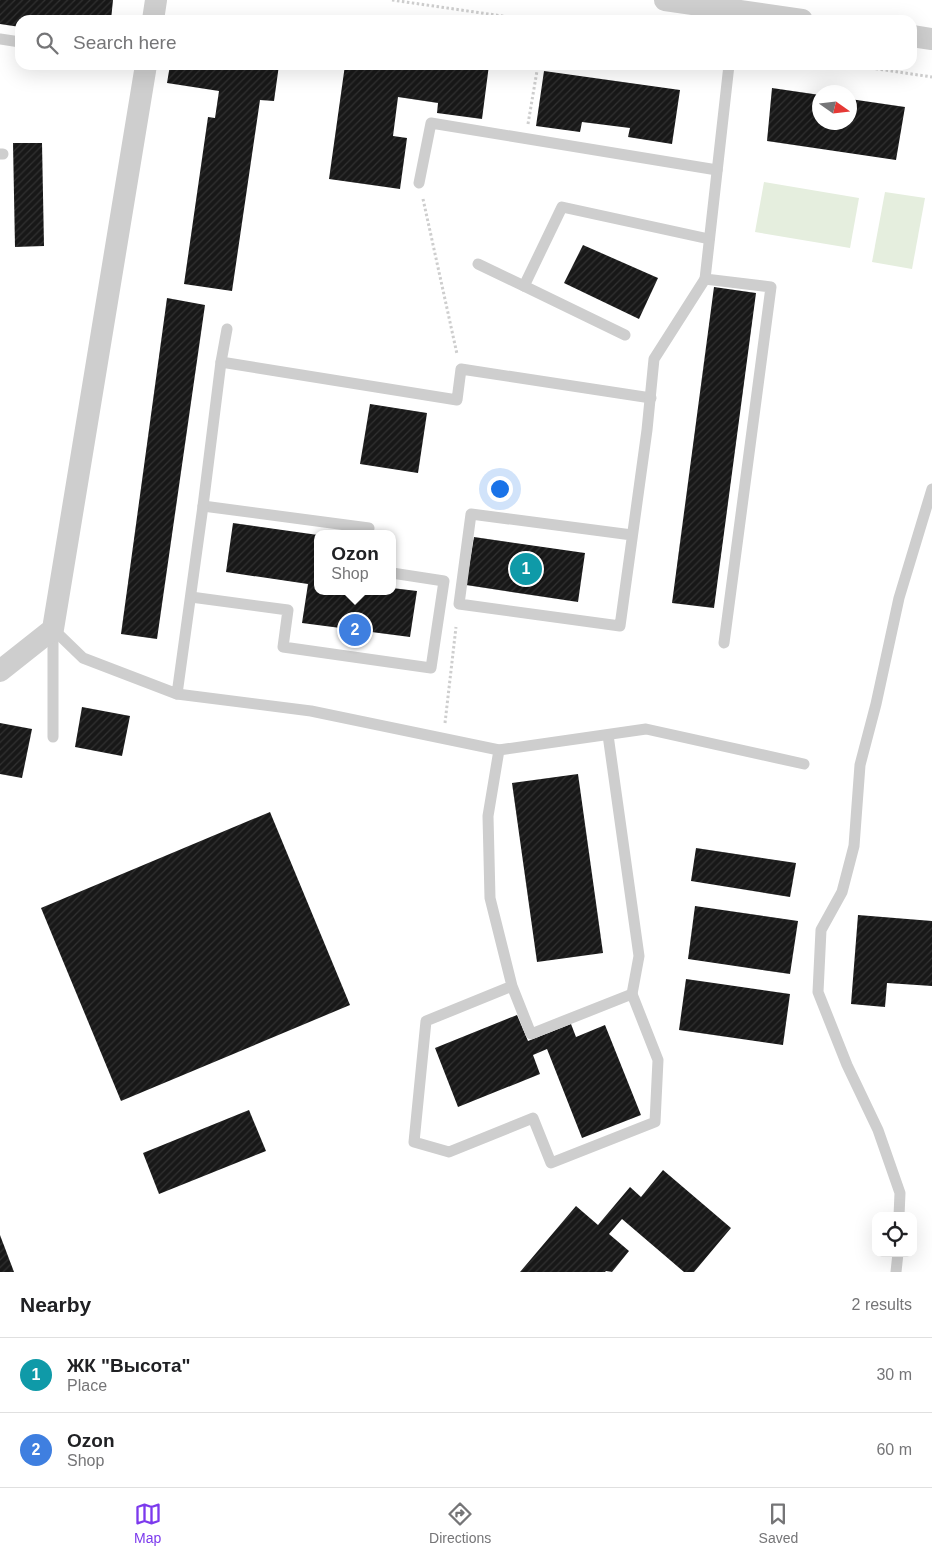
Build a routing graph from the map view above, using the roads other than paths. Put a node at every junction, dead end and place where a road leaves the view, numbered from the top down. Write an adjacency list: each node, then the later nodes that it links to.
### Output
1 (156, 0): 4 (street)
2 (665, 0): 3 (street)
3 (735, 10): 5 (street)
4 (154, 15)
5 (768, 15)
6 (917, 37): 8 (street)
7 (0, 39): 9 (lane)
8 (932, 39)
9 (15, 41)
10 (145, 70): 28 (street)
11 (728, 70): 12 (lane)
12 (717, 170): 13 (lane); 14 (lane)
13 (419, 183)
14 (709, 239): 16 (lane); 17 (lane)
15 (478, 264): 17 (lane)
16 (705, 279): 21 (lane); 29 (lane)
17 (524, 286): 19 (lane)
18 (227, 329): 20 (lane)
19 (625, 335)
20 (221, 362): 21 (lane); 23 (lane)
21 (650, 398): 25 (lane)
22 (932, 489): 38 (lane)
23 (203, 506): 24 (lane); 27 (lane)
24 (369, 530)
25 (632, 536): 25 (lane)
26 (396, 574): 27 (lane)
27 (191, 597): 31 (lane)
28 (53, 629): 30 (street); 31 (lane); 33 (lane)
29 (724, 643)
30 (0, 671)
31 (177, 694): 34 (lane)
32 (608, 735): 34 (lane); 35 (lane); 37 (lane)
33 (53, 737)
34 (499, 750): 36 (lane)
35 (804, 764)
36 (512, 986): 37 (lane); 37 (lane)
37 (632, 994)
38 (899, 1212)
39 (898, 1257): 40 (lane)
40 (896, 1272)

